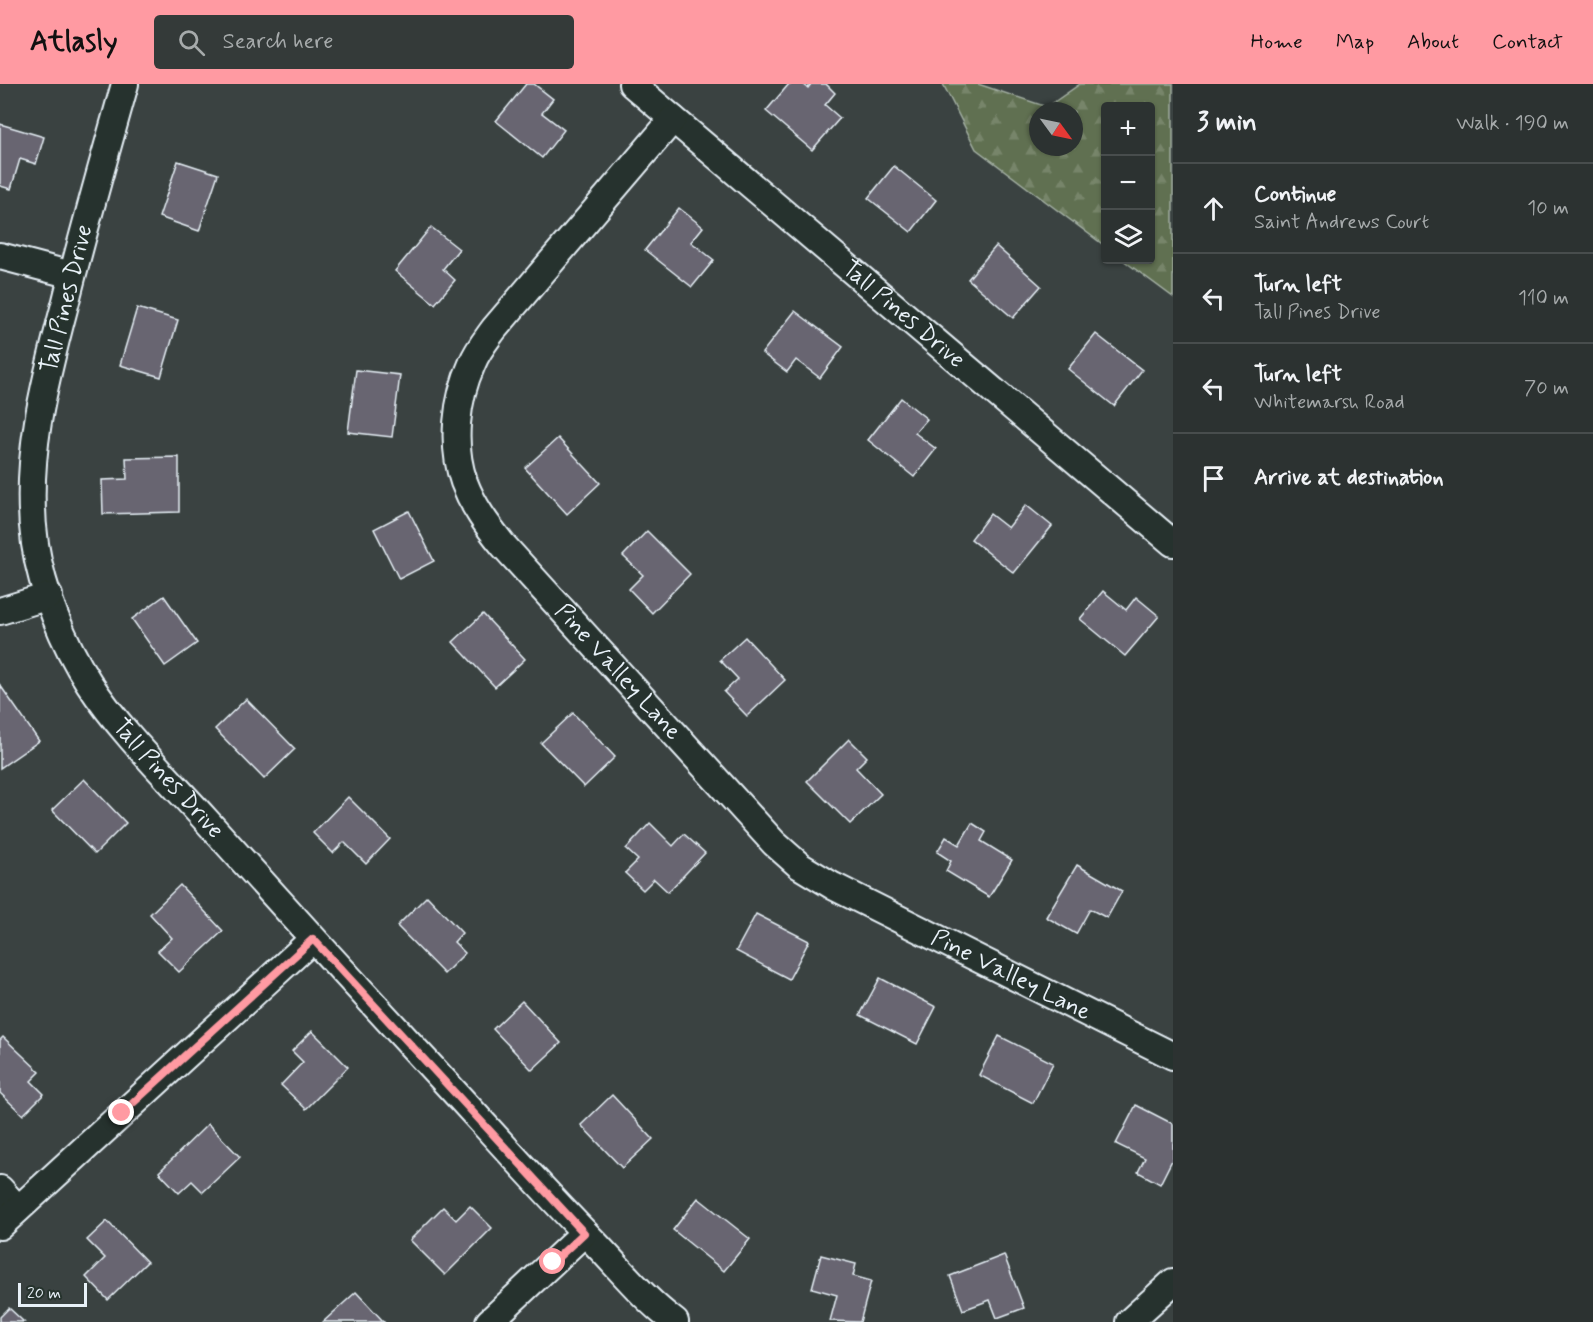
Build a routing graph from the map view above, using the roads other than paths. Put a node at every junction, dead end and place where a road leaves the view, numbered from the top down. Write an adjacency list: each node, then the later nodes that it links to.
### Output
1 (124, 84): 5 (street, Tall Pines Drive)
2 (632, 84): 3 (street, Tall Pines Drive)
3 (673, 119): 6 (street, Tall Pines Drive); 10 (street, Pine Valley Lane)
4 (0, 256): 5 (street)
5 (72, 275): 7 (street, Tall Pines Drive)
6 (1173, 543)
7 (49, 596): 8 (street); 9 (street, Tall Pines Drive)
8 (0, 611)
9 (313, 939): 12 (street); 13 (street, Tall Pines Drive)
10 (1173, 1056)
11 (0, 1189): 12 (street)
12 (9, 1217)
13 (584, 1233): 15 (street); 16 (street, Tall Pines Drive)
14 (1173, 1282): 17 (street)
15 (489, 1322)
16 (675, 1322)
17 (1129, 1322)

